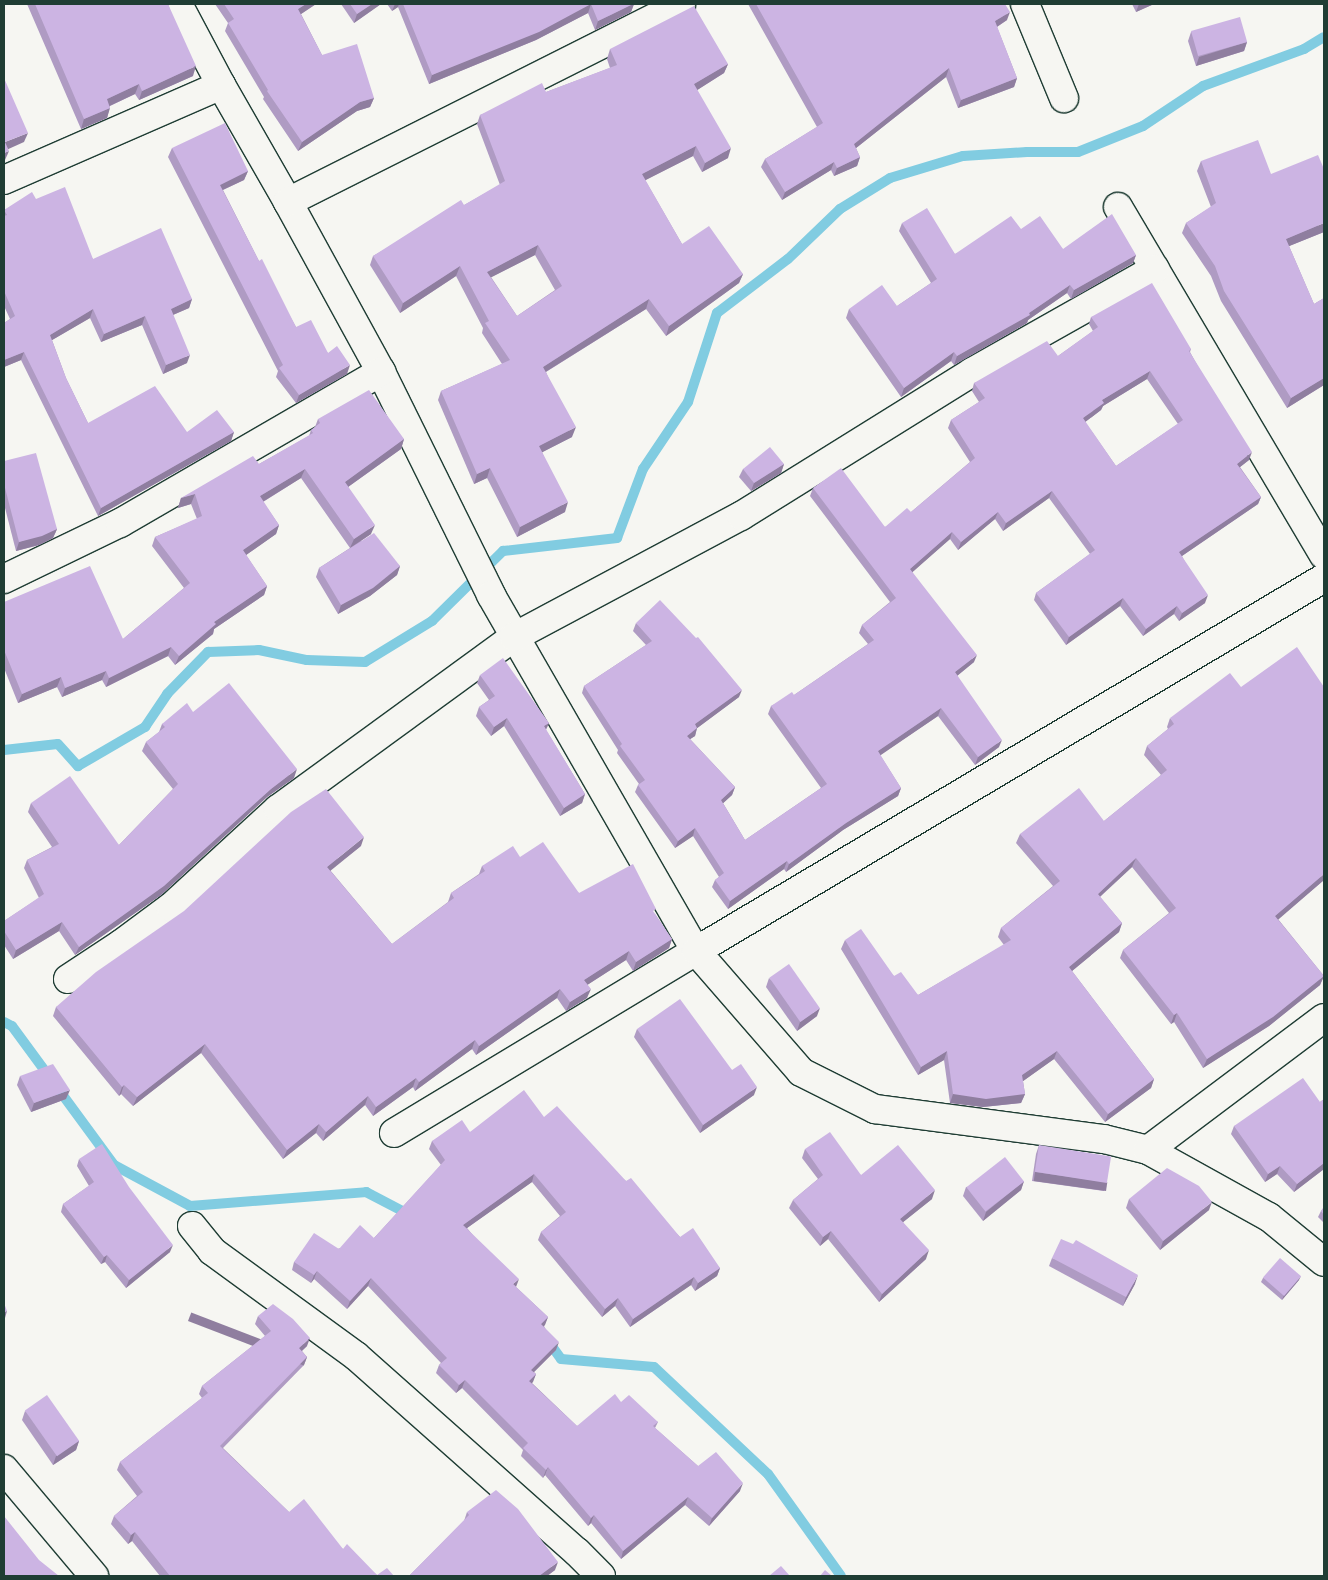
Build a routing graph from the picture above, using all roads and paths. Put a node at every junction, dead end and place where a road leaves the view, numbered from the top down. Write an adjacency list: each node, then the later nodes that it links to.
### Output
1 (178, 4): 4 (street)
2 (681, 4): 7 (street)
3 (1025, 4): 5 (street)
4 (221, 85): 6 (street); 7 (street)
5 (1064, 98)
6 (4, 180)
7 (288, 202): 10 (street)
8 (1118, 207): 9 (street)
9 (1155, 269): 11 (street); 14 (street)
10 (381, 372): 13 (street); 14 (street)
11 (1324, 555)
12 (1324, 578): 15 (street)
13 (4, 579)
14 (514, 637): 15 (street); 16 (street)
15 (696, 951): 18 (street); 19 (street)
16 (68, 979)
17 (1324, 1018): 19 (street)
18 (394, 1133)
19 (1148, 1150): 21 (street)
20 (192, 1226): 24 (street)
21 (1324, 1262)
22 (4, 1469): 23 (street)
23 (94, 1576)
24 (600, 1576)

